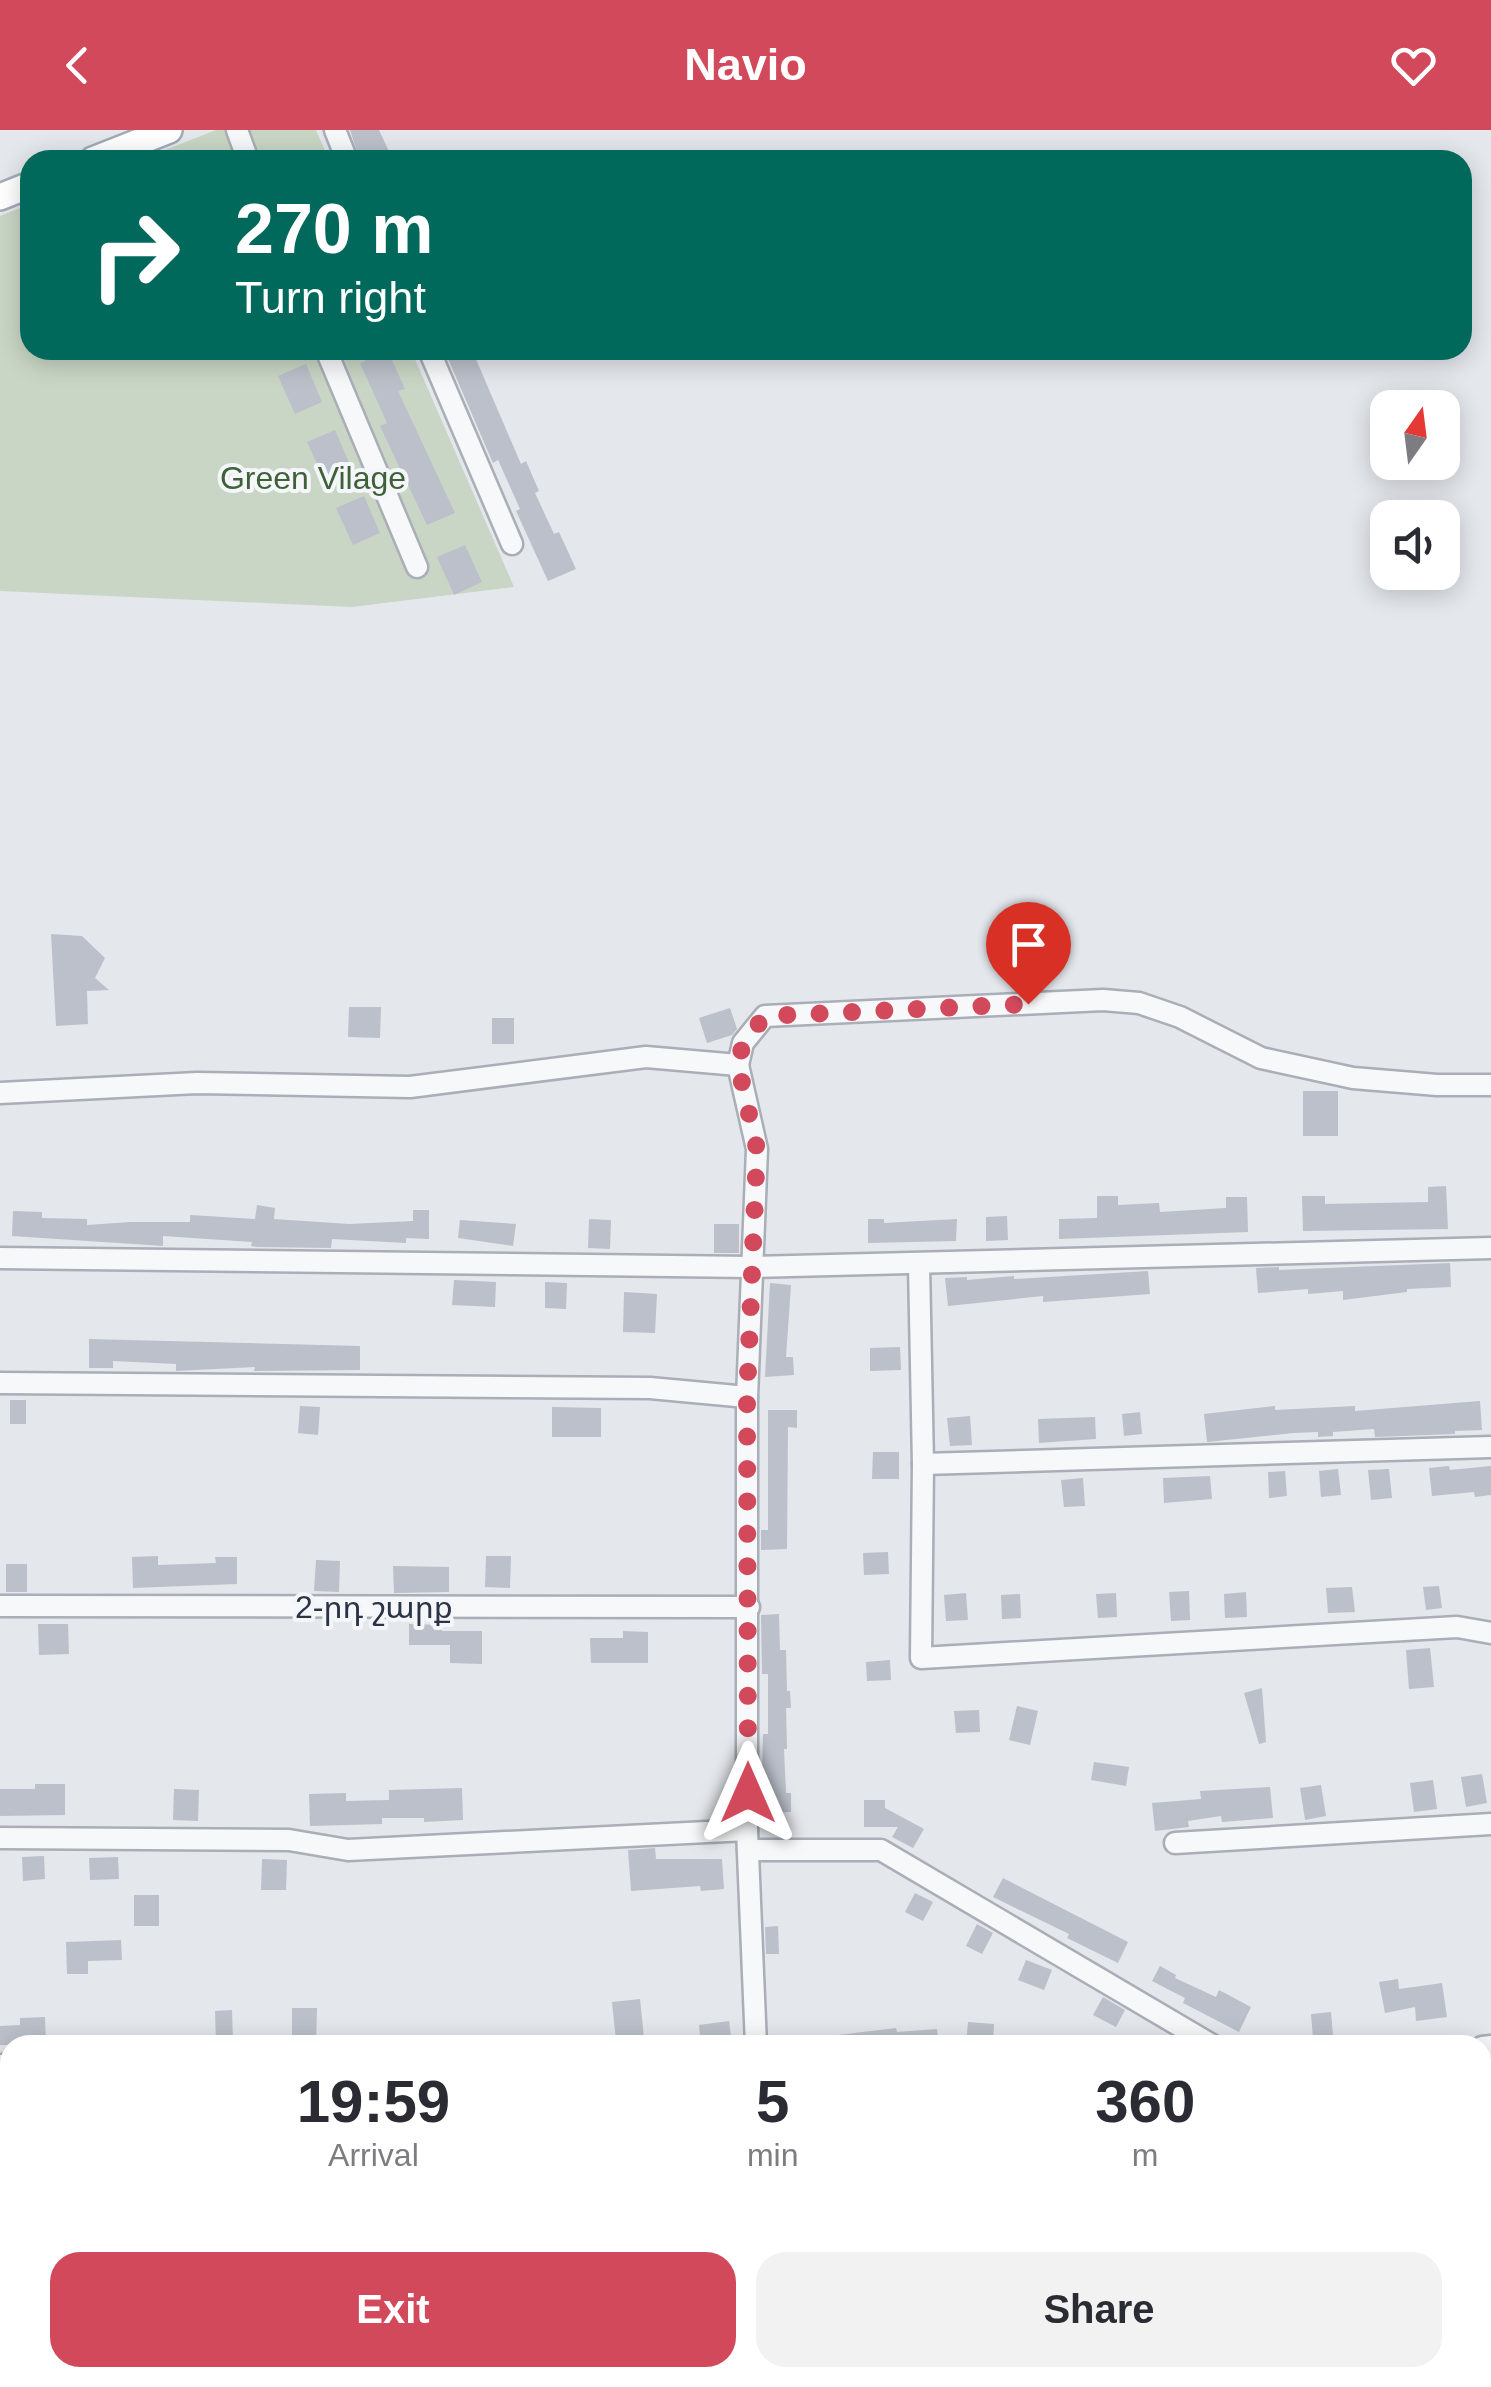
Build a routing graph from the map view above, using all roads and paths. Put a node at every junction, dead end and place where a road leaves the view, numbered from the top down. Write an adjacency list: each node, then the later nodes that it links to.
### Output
1 (169, 130): 2 (main road)
2 (119, 150)
3 (330, 360): 6 (street)
4 (433, 360): 5 (street)
5 (512, 544)
6 (417, 567)
7 (738, 1065): 8 (street); 9 (street); 13 (street)
8 (1491, 1085)
9 (0, 1094)
10 (1491, 1248): 12 (street)
11 (0, 1258): 13 (street)
12 (919, 1264): 13 (street); 17 (street)
13 (751, 1267): 15 (street)
14 (0, 1383): 15 (street)
15 (747, 1397): 19 (street)
16 (1491, 1447): 17 (street)
17 (923, 1464): 20 (street)
18 (0, 1606): 19 (street, 2-րդ շարք)
19 (749, 1607): 23 (street)
20 (1491, 1633)
21 (1491, 1824): 24 (street)
22 (0, 1838): 23 (street)
23 (748, 1840): 25 (street); 26 (street)
24 (1174, 1843)
25 (756, 2035)
26 (1195, 2035)

